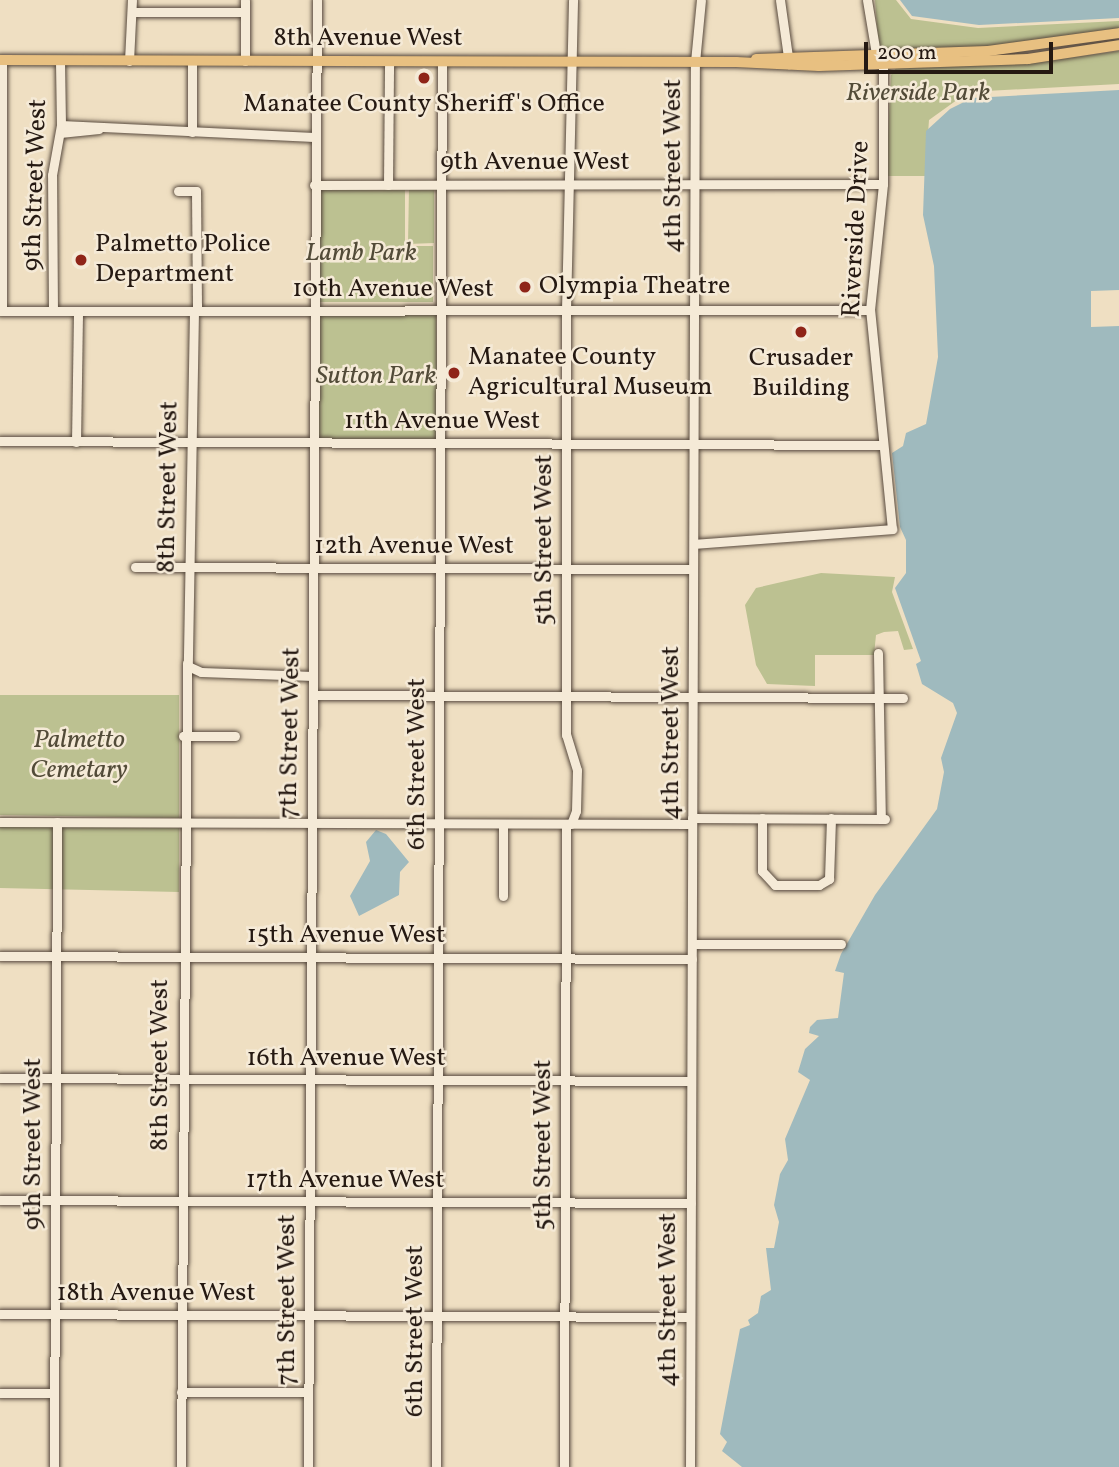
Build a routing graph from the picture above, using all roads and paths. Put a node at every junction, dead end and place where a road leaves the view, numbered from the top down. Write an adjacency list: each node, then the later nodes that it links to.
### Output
1 (132, 0): 8 (street)
2 (245, 0): 9 (street)
3 (317, 0): 19 (street, 7th Street West)
4 (573, 0): 23 (street, 5th Street West)
5 (701, 0): 24 (street, 4th Street West)
6 (780, 0): 22 (street)
7 (867, 0): 13 (street)
8 (132, 12): 9 (street); 16 (street)
9 (245, 12): 18 (street)
10 (1119, 33): 12 (main road, 8th Avenue West)
11 (1119, 45): 25 (main road, 8th Avenue West)
12 (988, 51): 13 (main road, 8th Avenue West); 25 (main road)
13 (876, 54): 22 (main road, 8th Avenue West); 26 (main road)
14 (1, 60): 15 (main road, 8th Avenue West); 38 (street)
15 (60, 60): 16 (main road, 8th Avenue West); 27 (street, 9th Street West)
16 (129, 61): 17 (main road, 8th Avenue West)
17 (192, 61): 18 (main road, 8th Avenue West); 28 (street)
18 (244, 61): 19 (main road, 8th Avenue West)
19 (315, 61): 20 (main road, 8th Avenue West); 29 (street, 7th Street West)
20 (389, 61): 21 (main road, 8th Avenue West); 35 (street)
21 (442, 61): 23 (main road, 8th Avenue West); 30 (street, 6th Street West)
22 (789, 61): 24 (main road, 8th Avenue West); 26 (main road, 8th Avenue West)
23 (572, 62): 24 (main road, 8th Avenue West); 31 (street, 5th Street West)
24 (695, 62): 32 (street, 4th Street West)
25 (883, 65): 26 (main road, 8th Avenue West); 33 (street, Riverside Drive)
26 (819, 66)
27 (60, 129): 28 (street); 41 (street, 9th Street West)
28 (192, 132): 29 (street)
29 (314, 137): 34 (street, 7th Street West)
30 (442, 184): 31 (street, 9th Avenue West); 35 (street, 9th Avenue West); 45 (street, 6th Street West)
31 (568, 184): 32 (street, 9th Avenue West); 39 (street, 5th Street West)
32 (695, 184): 33 (street, 9th Avenue West); 37 (street, 4th Street West)
33 (883, 184): 40 (street, Riverside Drive)
34 (314, 185): 35 (street, 9th Avenue West); 44 (street, 7th Street West)
35 (388, 185)
36 (178, 191): 43 (street, 8th Street West)
37 (694, 309): 39 (street, 10th Avenue West); 40 (street, 10th Avenue West); 52 (street, 4th Street West)
38 (1, 310): 41 (street, 10th Avenue West)
39 (566, 310): 45 (street, 10th Avenue West); 51 (street, 5th Street West)
40 (870, 310): 53 (street, Riverside Drive)
41 (53, 311): 42 (street, 10th Avenue West)
42 (78, 311): 43 (street, 10th Avenue West); 47 (street)
43 (195, 311): 44 (street, 10th Avenue West); 48 (street, 8th Street West)
44 (314, 311): 45 (street, 10th Avenue West); 49 (street, 7th Street West)
45 (441, 311): 50 (street, 6th Street West)
46 (0, 441): 47 (street, 11th Avenue West)
47 (76, 442): 48 (street, 11th Avenue West)
48 (192, 443): 49 (street, 11th Avenue West); 56 (street, 8th Street West)
49 (313, 443): 50 (street, 11th Avenue West); 57 (street, 7th Street West)
50 (441, 443): 51 (street, 11th Avenue West); 58 (street, 6th Street West)
51 (567, 444): 52 (street, 11th Avenue West); 59 (street, 5th Street West)
52 (694, 444): 53 (street, 11th Avenue West); 54 (street, 4th Street West)
53 (883, 445): 54 (street, Riverside Drive)
54 (694, 544): 60 (street, 4th Street West)
55 (135, 567): 56 (street, 12th Avenue West)
56 (190, 567): 57 (street, 12th Avenue West); 62 (street, 8th Street West)
57 (313, 568): 58 (street, 12th Avenue West); 63 (street, 7th Street West)
58 (440, 568): 59 (street, 12th Avenue West); 65 (street, 6th Street West)
59 (566, 569): 60 (street, 12th Avenue West); 66 (street, 5th Street West)
60 (693, 569): 67 (street, 4th Street West)
61 (878, 653): 68 (street)
62 (188, 664): 63 (street); 70 (street, 8th Street West)
63 (313, 676): 64 (street, 7th Street West)
64 (313, 695): 65 (street); 78 (street, 7th Street West)
65 (440, 696): 66 (street); 79 (street, 6th Street West)
66 (566, 696): 67 (street); 81 (street, 5th Street West)
67 (693, 697): 68 (street); 74 (street, 4th Street West)
68 (881, 698): 69 (street); 73 (street)
69 (903, 698)
70 (184, 736): 71 (street); 77 (street, 8th Street West)
71 (235, 736)
72 (762, 818): 73 (street); 73 (street); 74 (street)
73 (831, 818)
74 (692, 821): 81 (street); 83 (street, 4th Street West)
75 (0, 822): 76 (street)
76 (57, 822): 77 (street); 86 (street, 9th Street West)
77 (183, 822): 78 (street); 87 (street, 8th Street West)
78 (311, 823): 79 (street); 88 (street, 7th Street West)
79 (439, 823): 80 (street); 89 (street, 6th Street West)
80 (503, 824): 81 (street); 82 (street)
81 (568, 824): 90 (street, 5th Street West)
82 (503, 897)
83 (692, 944): 84 (street); 91 (street, 4th Street West)
84 (841, 944)
85 (0, 956): 86 (street, 15th Avenue West)
86 (56, 956): 87 (street, 15th Avenue West); 93 (street, 9th Street West)
87 (183, 957): 88 (street, 15th Avenue West); 94 (street, 8th Street West)
88 (310, 957): 89 (street, 15th Avenue West); 95 (street, 7th Street West)
89 (439, 958): 90 (street, 15th Avenue West); 96 (street, 6th Street West)
90 (566, 958): 91 (street, 15th Avenue West); 97 (street, 5th Street West)
91 (692, 958): 98 (street, 4th Street West)
92 (0, 1078): 93 (street, 16th Avenue West)
93 (55, 1079): 94 (street, 16th Avenue West); 100 (street, 9th Street West)
94 (182, 1079): 95 (street, 16th Avenue West); 101 (street, 8th Street West)
95 (310, 1080): 96 (street, 16th Avenue West); 102 (street, 7th Street West)
96 (438, 1080): 97 (street, 16th Avenue West); 103 (street, 6th Street West)
97 (565, 1081): 98 (street, 16th Avenue West); 104 (street, 5th Street West)
98 (691, 1081): 105 (street, 4th Street West)
99 (0, 1200): 100 (street, 17th Avenue West)
100 (55, 1200): 101 (street, 17th Avenue West); 107 (street, 9th Street West)
101 (182, 1201): 102 (street, 17th Avenue West); 108 (street, 8th Street West)
102 (309, 1202): 103 (street, 17th Avenue West); 109 (street, 7th Street West)
103 (438, 1202): 104 (street, 17th Avenue West); 110 (street, 6th Street West)
104 (565, 1203): 105 (street, 17th Avenue West); 111 (street, 5th Street West)
105 (691, 1203): 112 (street, 4th Street West)
106 (0, 1314): 107 (street, 18th Avenue West)
107 (55, 1314): 108 (street, 18th Avenue West); 116 (street, 9th Street West)
108 (181, 1315): 109 (street, 18th Avenue West); 113 (street, 8th Street West)
109 (309, 1315): 110 (street, 18th Avenue West); 114 (street, 7th Street West)
110 (437, 1316): 111 (street, 18th Avenue West); 120 (street, 6th Street West)
111 (564, 1317): 112 (street, 18th Avenue West); 121 (street, 5th Street West)
112 (690, 1317): 122 (street, 4th Street West)
113 (181, 1392): 114 (street); 118 (street, 8th Street West)
114 (308, 1392): 119 (street, 7th Street West)
115 (0, 1393): 116 (street)
116 (54, 1393): 117 (street, 9th Street West)
117 (54, 1467)
118 (181, 1467)
119 (308, 1467)
120 (436, 1467)
121 (564, 1467)
122 (690, 1467)

